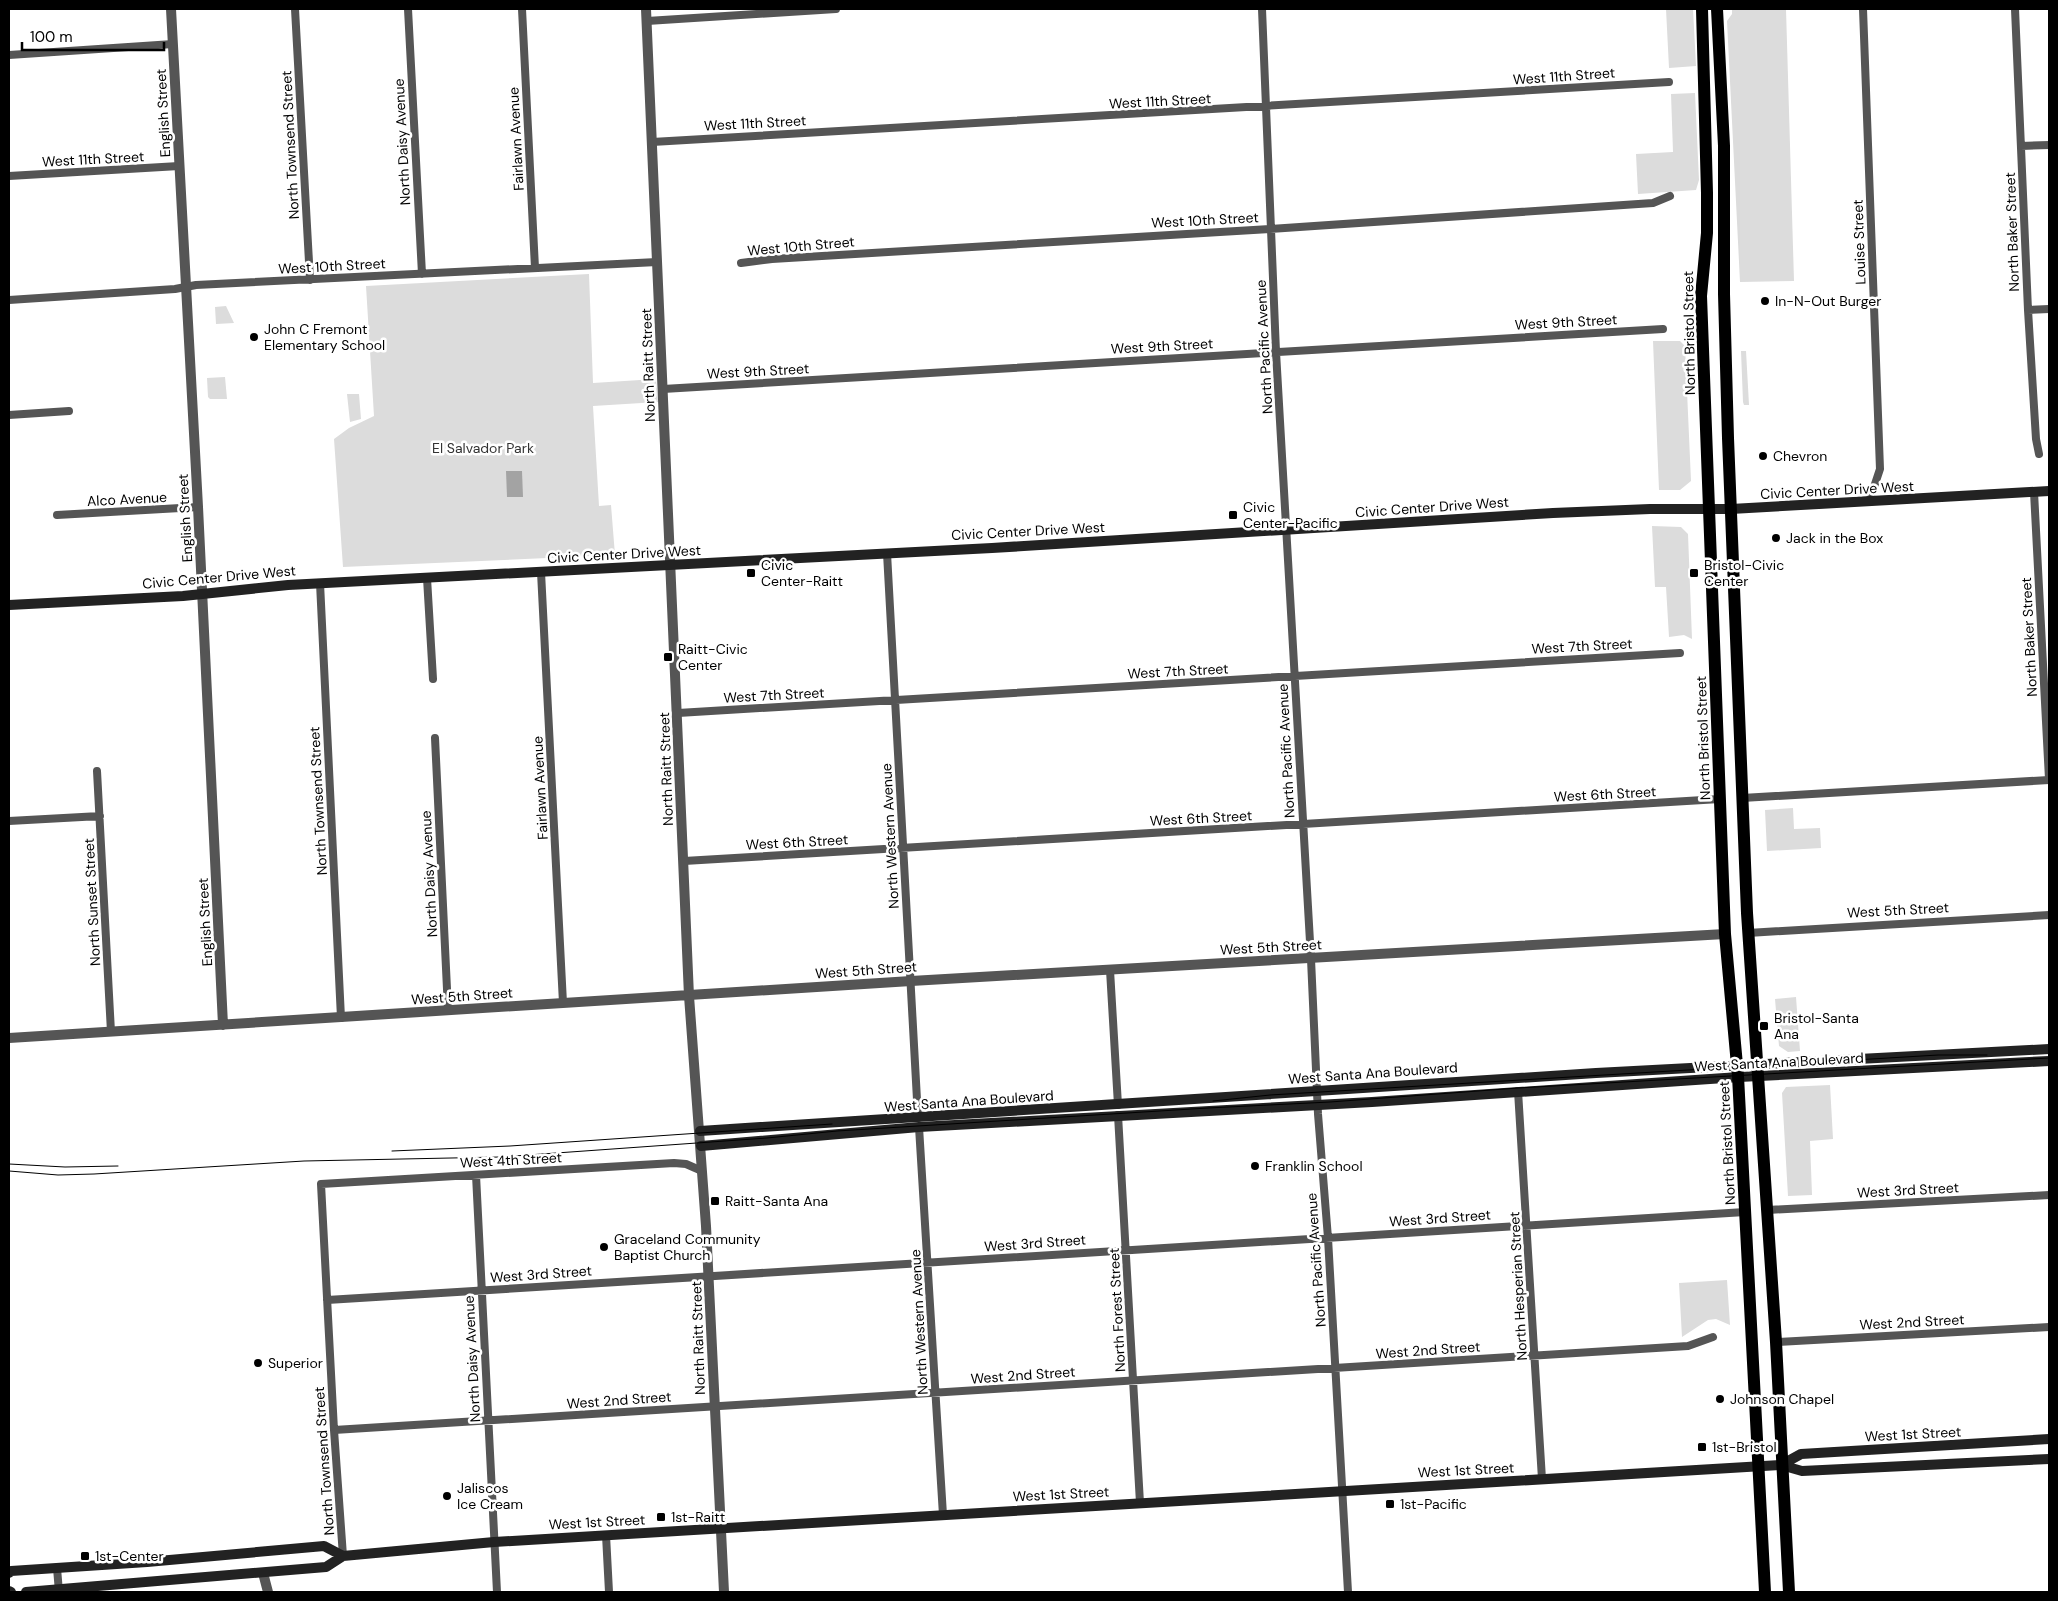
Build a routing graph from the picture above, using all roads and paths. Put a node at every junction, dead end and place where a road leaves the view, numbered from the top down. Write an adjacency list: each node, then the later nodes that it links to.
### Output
1 (171, 9): 13 (street, English Street)
2 (295, 9): 28 (street, North Townsend Street)
3 (408, 9): 27 (street, North Daisy Avenue)
4 (522, 9): 26 (street, Fairlawn Avenue)
5 (646, 9): 12 (street, North Raitt Street)
6 (836, 9): 12 (street)
7 (1262, 9): 16 (street, North Pacific Avenue)
8 (1702, 9): 44 (main road, North Bristol Street)
9 (1717, 9): 43 (main road)
10 (1863, 9): 41 (street, Louise Street)
11 (2015, 9): 19 (street, North Baker Street)
12 (647, 21): 17 (street, North Raitt Street)
13 (173, 44): 14 (street); 20 (street, English Street)
14 (9, 54)
15 (1669, 82): 16 (street, West 11th Street)
16 (1266, 107): 17 (street, West 11th Street); 23 (street, North Pacific Avenue)
17 (652, 142): 24 (street, North Raitt Street)
18 (2049, 145): 19 (street)
19 (2021, 146): 32 (street, North Baker Street)
20 (179, 166): 21 (street, West 11th Street); 29 (street, English Street)
21 (9, 176)
22 (1670, 196): 23 (street, West 10th Street)
23 (1270, 229): 25 (street, West 10th Street); 34 (street, North Pacific Avenue)
24 (657, 262): 26 (street, West 10th Street); 35 (street, North Raitt Street)
25 (741, 263)
26 (535, 268): 27 (street, West 10th Street)
27 (422, 274): 28 (street, West 10th Street)
28 (310, 280): 29 (street, West 10th Street)
29 (186, 287): 30 (street, West 10th Street); 42 (street, English Street)
30 (9, 300)
31 (2049, 309): 32 (street)
32 (2028, 310): 38 (street, North Baker Street)
33 (1663, 329): 34 (street, West 9th Street)
34 (1276, 352): 35 (street, West 9th Street); 46 (street, North Pacific Avenue)
35 (663, 389): 48 (street, North Raitt Street)
36 (69, 411): 37 (street)
37 (9, 415)
38 (2039, 454)
39 (2034, 492): 40 (main road, Civic Center Drive West); 41 (main road, Civic Center Drive West); 61 (street, North Baker Street)
40 (2049, 492)
41 (1869, 502): 43 (main road, Civic Center Drive West)
42 (198, 507): 45 (street, Alco Avenue); 52 (street, English Street)
43 (1731, 509): 44 (main road, Civic Center Drive West); 62 (main road)
44 (1709, 510): 46 (main road, Civic Center Drive West); 63 (main road, North Bristol Street)
45 (57, 515)
46 (1286, 529): 47 (main road, Civic Center Drive West); 55 (street, North Pacific Avenue)
47 (887, 552): 48 (main road, Civic Center Drive West); 57 (street, North Western Avenue)
48 (670, 565): 49 (main road, Civic Center Drive West); 58 (street, North Raitt Street)
49 (541, 572): 50 (main road, Civic Center Drive West); 76 (street, Fairlawn Avenue)
50 (427, 578): 51 (main road, Civic Center Drive West); 56 (street)
51 (320, 583): 52 (main road, Civic Center Drive West); 78 (street, North Townsend Street)
52 (202, 594): 53 (main road, Civic Center Drive West); 79 (street, English Street)
53 (9, 605)
54 (1680, 653): 55 (street, West 7th Street)
55 (1294, 676): 57 (street, West 7th Street); 66 (street, North Pacific Avenue)
56 (433, 678)
57 (894, 700): 58 (street, West 7th Street); 67 (street, North Western Avenue)
58 (678, 713): 68 (street, North Raitt Street)
59 (435, 738): 77 (street, North Daisy Avenue)
60 (97, 771): 64 (street, North Sunset Street)
61 (2049, 780): 62 (street)
62 (1742, 798): 70 (main road)
63 (1720, 799): 66 (street, West 6th Street); 71 (main road, North Bristol Street)
64 (100, 816): 65 (street); 80 (street, North Sunset Street)
65 (9, 821)
66 (1303, 824): 67 (street, West 6th Street); 72 (street, North Pacific Avenue)
67 (904, 848): 68 (street, West 6th Street); 74 (street, North Western Avenue)
68 (684, 861): 75 (street, North Raitt Street)
69 (2049, 915): 70 (street, West 5th Street)
70 (1748, 933): 84 (main road)
71 (1726, 934): 72 (street, West 5th Street); 85 (main road, North Bristol Street)
72 (1311, 959): 73 (street, West 5th Street); 86 (street, North Pacific Avenue)
73 (1110, 970): 74 (street, West 5th Street); 89 (street, North Forest Street)
74 (911, 981): 75 (street, West 5th Street); 90 (street, North Western Avenue)
75 (689, 996): 76 (street, West 5th Street); 91 (street, North Raitt Street)
76 (563, 1003): 77 (street, West 5th Street)
77 (448, 1010): 78 (street, West 5th Street)
78 (342, 1018): 79 (street, West 5th Street)
79 (223, 1025): 80 (street, West 5th Street)
80 (111, 1032): 81 (street, West 5th Street)
81 (9, 1038)
82 (2049, 1049): 84 (main road, West Santa Ana Boulevard)
83 (2049, 1061): 84 (main road, West Santa Ana Boulevard)
84 (1759, 1071): 85 (main road, West Santa Ana Boulevard); 97 (main road)
85 (1738, 1072): 86 (main road, West Santa Ana Boulevard); 87 (main road, West Santa Ana Boulevard); 98 (main road, North Bristol Street)
86 (1317, 1091): 88 (street, North Pacific Avenue); 89 (main road, West Santa Ana Boulevard)
87 (1518, 1091): 88 (main road, West Santa Ana Boulevard); 99 (street, North Hesperian Street)
88 (1317, 1104): 89 (main road, West Santa Ana Boulevard); 100 (street, North Pacific Avenue)
89 (1118, 1110): 90 (main road, West Santa Ana Boulevard); 101 (street, North Forest Street)
90 (919, 1122): 91 (main road, West Santa Ana Boulevard); 92 (main road, West Santa Ana Boulevard); 102 (street, North Western Avenue)
91 (700, 1131): 92 (street, North Raitt Street)
92 (701, 1146): 93 (street, North Raitt Street)
93 (702, 1171): 94 (street, West 4th Street); 103 (street, North Raitt Street)
94 (476, 1175): 95 (street, West 4th Street); 104 (street, North Daisy Avenue)
95 (321, 1184): 105 (street, North Townsend Street)
96 (2049, 1194): 97 (street, West 3rd Street)
97 (1768, 1210): 108 (main road)
98 (1745, 1212): 99 (street, West 3rd Street); 119 (main road, North Bristol Street)
99 (1527, 1225): 100 (street, West 3rd Street); 109 (street, North Hesperian Street)
100 (1328, 1238): 101 (street, West 3rd Street); 110 (street, North Pacific Avenue)
101 (1126, 1250): 102 (street, West 3rd Street); 111 (street, North Forest Street)
102 (928, 1262): 103 (street, West 3rd Street); 112 (street, North Western Avenue)
103 (709, 1276): 104 (street, West 3rd Street); 113 (street, North Raitt Street)
104 (482, 1290): 105 (street, West 3rd Street); 114 (street, North Daisy Avenue)
105 (327, 1300): 115 (street, North Townsend Street)
106 (2049, 1327): 108 (street, West 2nd Street)
107 (1713, 1338): 109 (street, West 2nd Street)
108 (1776, 1342): 118 (main road)
109 (1535, 1356): 110 (street, West 2nd Street); 120 (street, North Hesperian Street)
110 (1335, 1368): 111 (street, West 2nd Street); 121 (street, North Pacific Avenue)
111 (1133, 1381): 112 (street, West 2nd Street); 122 (street, North Forest Street)
112 (935, 1393): 113 (street, West 2nd Street); 123 (street, North Western Avenue)
113 (715, 1406): 114 (street, West 2nd Street); 124 (street, North Raitt Street)
114 (488, 1421): 115 (street, West 2nd Street); 126 (street, North Daisy Avenue)
115 (334, 1430): 127 (street, North Townsend Street)
116 (2049, 1439): 118 (main road, West 1st Street)
117 (2049, 1459): 118 (main road, West 1st Street)
118 (1781, 1465): 119 (main road, West 1st Street); 139 (main road)
119 (1760, 1466): 120 (main road, West 1st Street); 138 (main road, North Bristol Street)
120 (1542, 1479): 121 (main road, West 1st Street)
121 (1342, 1491): 122 (main road, West 1st Street); 137 (street, North Pacific Avenue)
122 (1140, 1503): 123 (main road, West 1st Street)
123 (943, 1515): 124 (main road, West 1st Street)
124 (722, 1528): 125 (main road, West 1st Street); 136 (street, North Raitt Street)
125 (606, 1535): 126 (main road, West 1st Street); 135 (street)
126 (494, 1542): 127 (main road, West 1st Street); 134 (street, North Daisy Avenue)
127 (343, 1556): 128 (main road, West 1st Street); 130 (main road, West 1st Street)
128 (57, 1568): 129 (main road, West 1st Street); 131 (street)
129 (9, 1573)
130 (263, 1573): 131 (main road, West 1st Street); 133 (street)
131 (59, 1591): 132 (main road, West 1st Street)
132 (26, 1592)
133 (268, 1592)
134 (497, 1592)
135 (609, 1592)
136 (724, 1592)
137 (1348, 1592)
138 (1765, 1592)
139 (1790, 1592)

